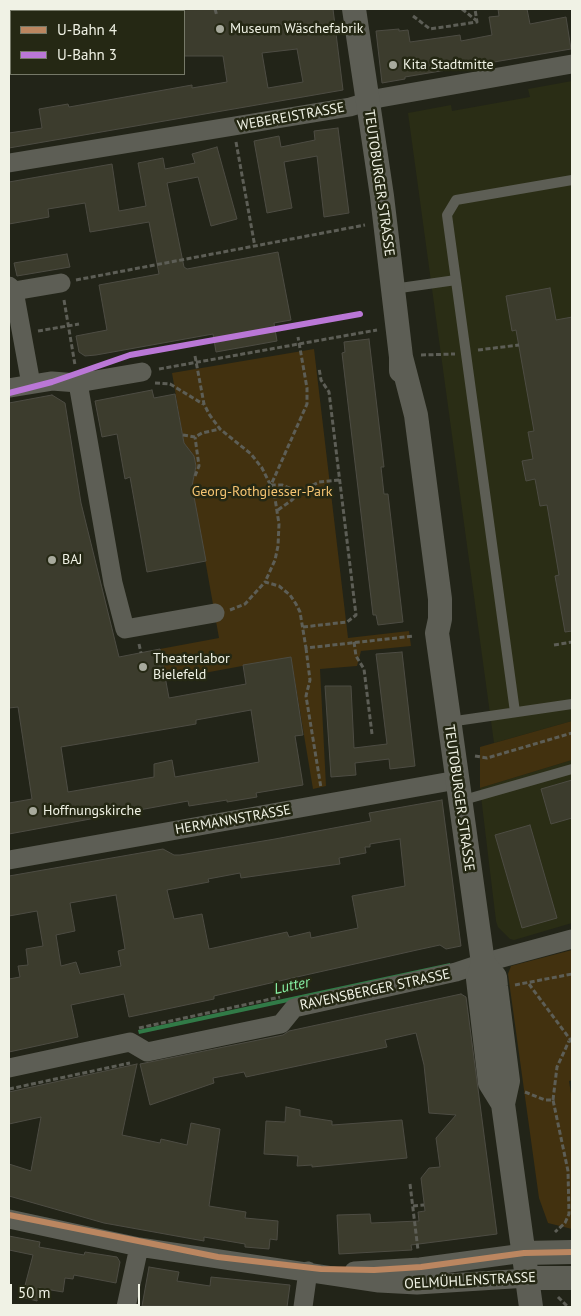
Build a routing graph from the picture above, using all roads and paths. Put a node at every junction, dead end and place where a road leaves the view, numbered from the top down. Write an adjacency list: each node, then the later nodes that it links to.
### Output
1 (215, 9): 5 (path)
2 (354, 9): 9 (street, TEUTOBURGER STRASSE)
3 (462, 9): 7 (path)
4 (475, 9): 7 (path)
5 (217, 16)
6 (414, 16): 7 (path)
7 (477, 22)
8 (572, 64): 9 (street, WEBEREISTRASSE)
9 (367, 102): 10 (street, WEBEREISTRASSE); 18 (street, TEUTOBURGER STRASSE)
10 (232, 127): 11 (street, WEBEREISTRASSE); 14 (path)
11 (9, 163)
12 (572, 180): 15 (lane)
13 (365, 225): 14 (path)
14 (255, 247): 16 (path)
15 (456, 280): 18 (lane); 52 (lane)
16 (60, 283): 17 (street); 20 (path)
17 (11, 288): 22 (street)
18 (393, 288): 26 (street, TEUTOBURGER STRASSE)
19 (79, 324): 20 (path)
20 (68, 326): 22 (path); 31 (path)
21 (377, 330): 24 (path)
22 (22, 334): 32 (street)
23 (298, 337): 24 (path)
24 (300, 344): 28 (path); 40 (path)
25 (195, 356): 28 (path)
26 (408, 356): 27 (path); 55 (street, TEUTOBURGER STRASSE)
27 (437, 356)
28 (196, 362): 30 (path); 34 (path)
29 (319, 368): 39 (path)
30 (150, 375): 31 (street); 34 (path)
31 (78, 383): 32 (street); 44 (street)
32 (31, 384): 33 (street)
33 (9, 388)
34 (204, 404): 35 (path)
35 (220, 429): 37 (path); 40 (path)
36 (183, 435): 37 (path)
37 (195, 437): 38 (path)
38 (195, 476)
39 (339, 480): 41 (path); 45 (path)
40 (271, 485): 41 (path); 42 (path)
41 (299, 492): 42 (path)
42 (278, 510): 43 (path)
43 (264, 582): 44 (path); 45 (path)
44 (214, 613)
45 (303, 628): 50 (path)
46 (414, 636): 47 (path)
47 (354, 642): 50 (path); 54 (path)
48 (572, 642): 49 (path)
49 (554, 645)
50 (306, 648): 58 (path)
51 (572, 704): 52 (lane)
52 (515, 712): 55 (lane)
53 (572, 733): 55 (path)
54 (372, 734)
55 (450, 734): 57 (street, TEUTOBURGER STRASSE)
56 (572, 769): 57 (lane)
57 (458, 791): 58 (street, HERMANNSTRASSE); 61 (street, TEUTOBURGER STRASSE)
58 (324, 804): 59 (street, HERMANNSTRASSE)
59 (9, 860)
60 (572, 939): 61 (street, RAVENSBERGER STRASSE)
61 (483, 963): 64 (street, TEUTOBURGER STRASSE); 68 (street, RAVENSBERGER STRASSE); 73 (street, TEUTOBURGER STRASSE)
62 (572, 974): 63 (path)
63 (529, 984): 64 (path); 67 (path)
64 (496, 987): 70 (street, TEUTOBURGER STRASSE)
65 (282, 997): 66 (path)
66 (137, 1028)
67 (571, 1042): 72 (path)
68 (147, 1052): 69 (street); 71 (path)
69 (9, 1068)
70 (508, 1081): 72 (path); 73 (street, TEUTOBURGER STRASSE)
71 (9, 1089)
72 (553, 1100): 78 (path)
73 (503, 1104): 81 (street, TEUTOBURGER STRASSE)
74 (410, 1184): 76 (path)
75 (424, 1205): 76 (path)
76 (413, 1206): 82 (path)
77 (9, 1219): 79 (street, OELMÜHLENSTRASSE)
78 (555, 1233)
79 (139, 1247): 83 (street, OELMÜHLENSTRASSE); 86 (street)
80 (572, 1252): 81 (street, OELMÜHLENSTRASSE)
81 (524, 1253): 82 (street, OELMÜHLENSTRASSE); 84 (street, TEUTOBURGER STRASSE)
82 (420, 1267): 83 (street, OELMÜHLENSTRASSE)
83 (308, 1271): 84 (street, OELMÜHLENSTRASSE); 87 (street)
84 (528, 1278): 85 (street, OELMÜHLENSTRASSE); 88 (street, TEUTOBURGER STRASSE)
85 (572, 1278)
86 (126, 1307)
87 (303, 1307)
88 (531, 1307)

